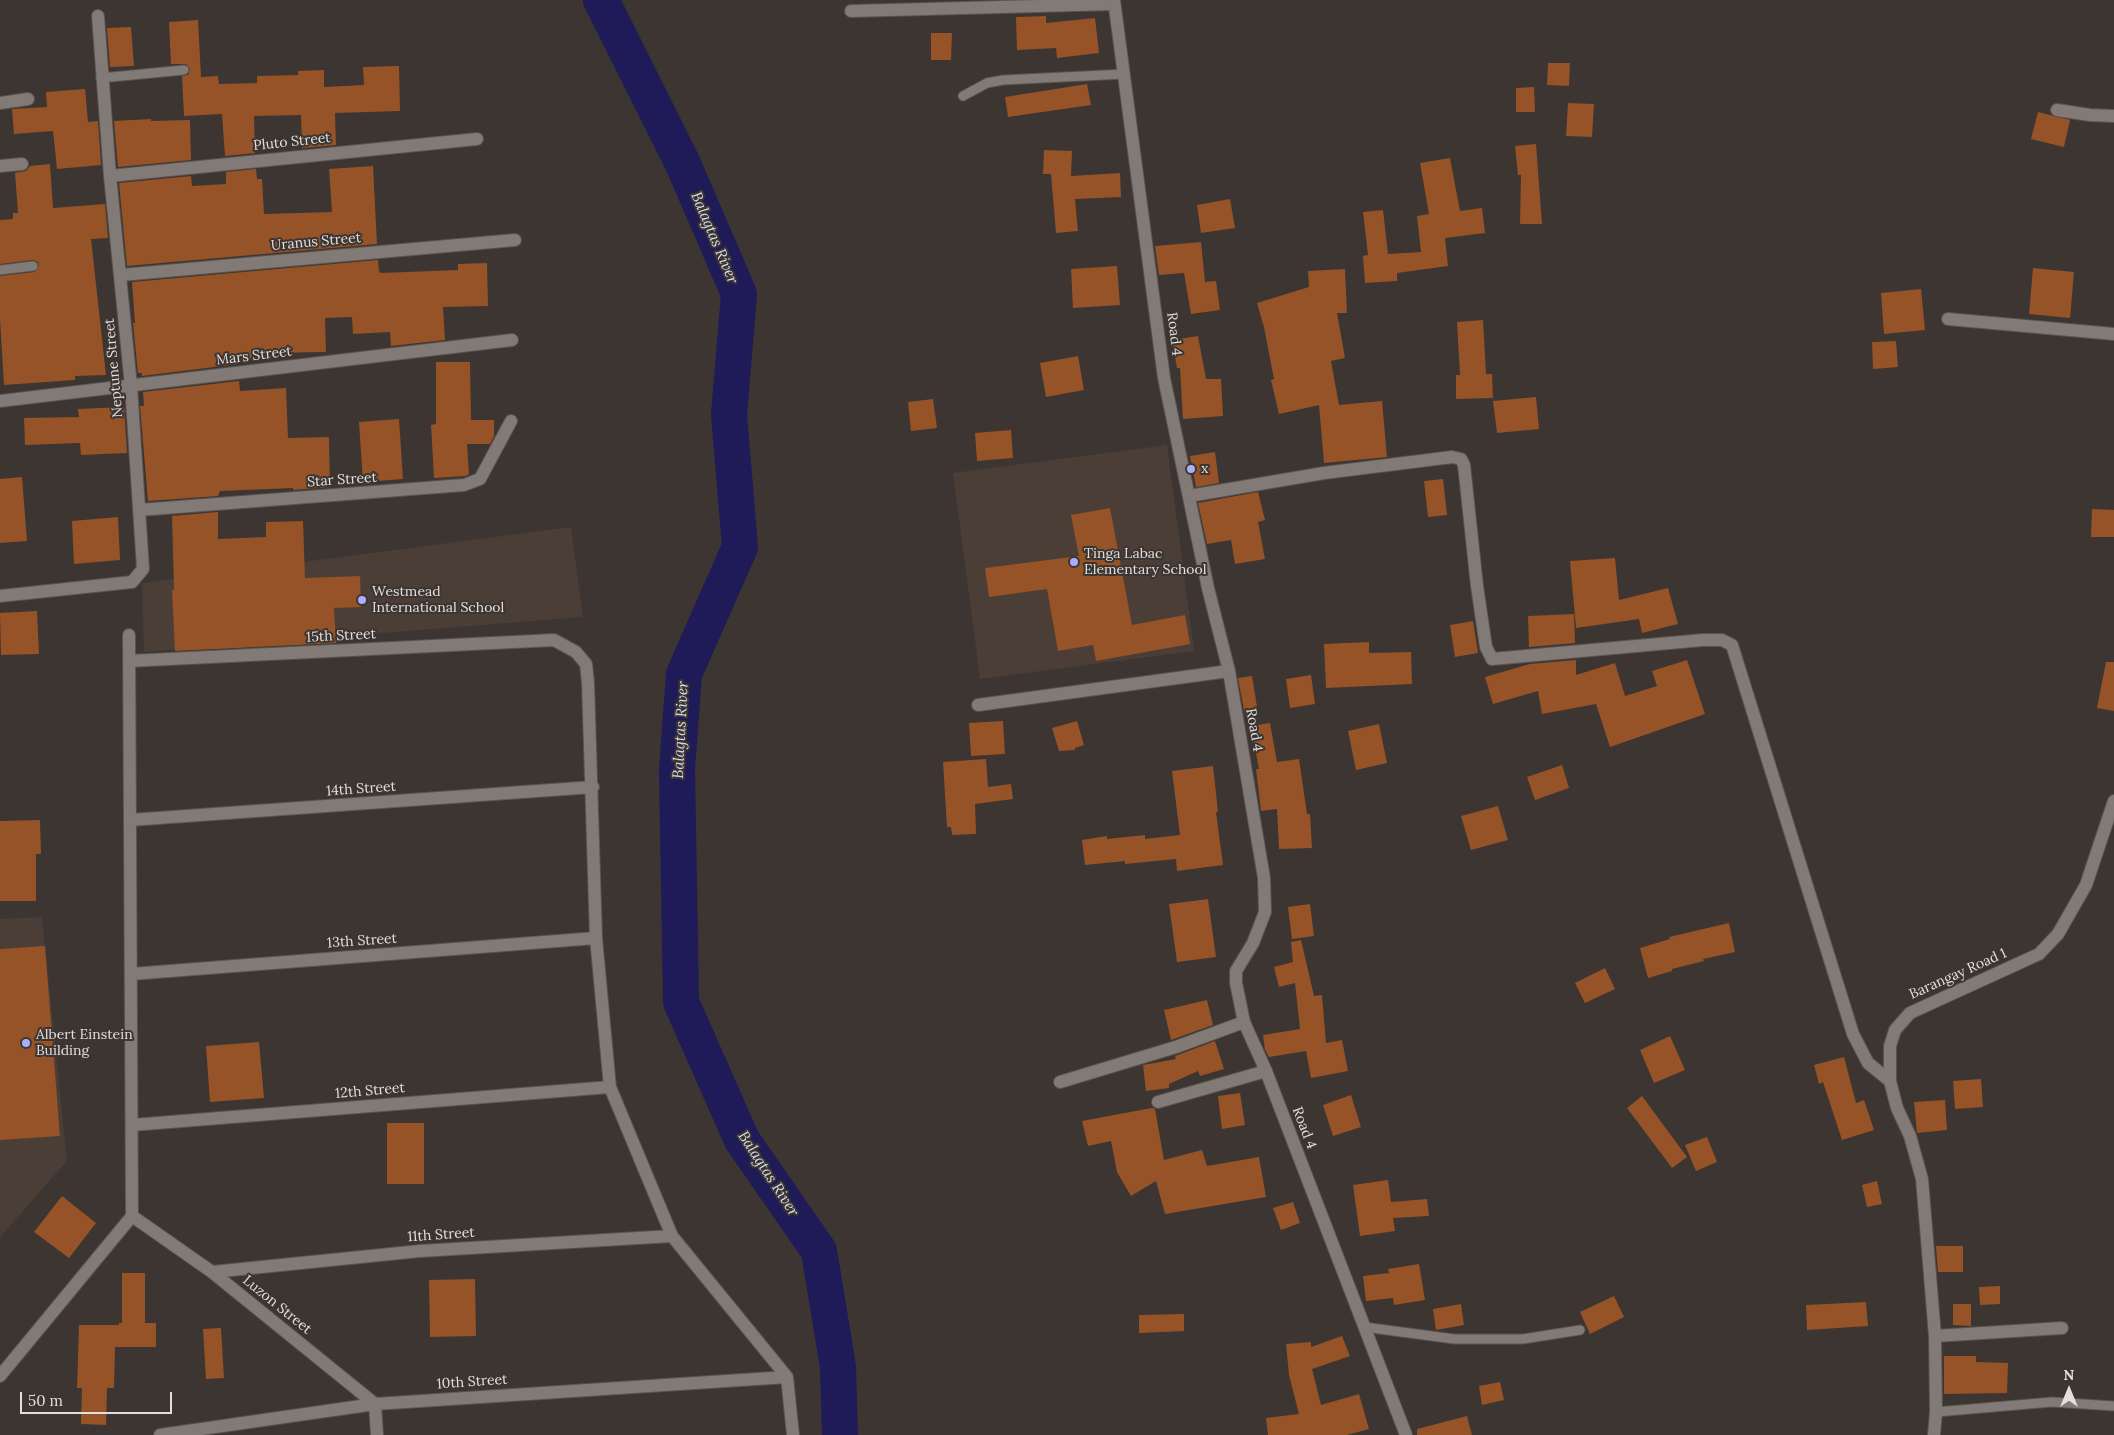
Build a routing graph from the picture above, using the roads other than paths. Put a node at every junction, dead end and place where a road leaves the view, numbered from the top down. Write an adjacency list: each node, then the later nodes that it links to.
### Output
1 (1114, 2): 2 (street); 5 (street, Road 4)
2 (851, 11)
3 (98, 16): 6 (street, Neptune Street)
4 (184, 70): 6 (lane)
5 (1125, 74): 7 (lane); 26 (street, Road 4)
6 (102, 78): 15 (street, Neptune Street)
7 (963, 96)
8 (28, 100): 9 (street)
9 (0, 103)
10 (2057, 110): 11 (street)
11 (2114, 116)
12 (477, 139): 15 (street, Pluto Street)
13 (22, 164): 14 (street)
14 (0, 166)
15 (110, 176): 19 (street, Neptune Street)
16 (515, 240): 19 (street, Uranus Street)
17 (33, 266): 18 (lane)
18 (0, 270)
19 (121, 275): 23 (street, Neptune Street)
20 (1948, 319): 21 (street)
21 (2114, 334)
22 (512, 340): 23 (street, Mars Street)
23 (131, 386): 24 (street, Mars Street); 27 (street, Neptune Street)
24 (0, 401)
25 (511, 421): 27 (street, Star Street)
26 (1188, 496): 31 (street, Road 4); 40 (street)
27 (139, 510): 28 (street, Neptune Street)
28 (0, 596)
29 (129, 635): 30 (street)
30 (130, 661): 33 (street, 15th Street); 35 (street)
31 (1229, 671): 32 (street); 38 (street, Road 4)
32 (978, 705)
33 (593, 787): 35 (street, 14th Street); 36 (street)
34 (2114, 801): 40 (street, Barangay Road 1)
35 (130, 820): 37 (street)
36 (596, 938): 37 (street, 13th Street); 42 (street)
37 (131, 974): 44 (street)
38 (1244, 1022): 39 (street, Road 4); 41 (street)
39 (1266, 1071): 43 (street); 48 (street, Road 4)
40 (1890, 1081): 51 (street, Barangay Road 1)
41 (1060, 1082)
42 (610, 1087): 44 (street, 12th Street); 46 (street)
43 (1158, 1102)
44 (132, 1125): 45 (street)
45 (132, 1216): 47 (street, Luzon Street); 52 (street)
46 (672, 1236): 47 (street, 11th Street); 53 (street)
47 (212, 1272): 54 (street, Luzon Street)
48 (1364, 1327): 50 (lane); 60 (street, Road 4)
49 (2062, 1328): 51 (street)
50 (1580, 1330)
51 (1935, 1336): 56 (street, Barangay Road 1)
52 (0, 1376)
53 (787, 1377): 54 (street, 10th Street); 59 (street)
54 (375, 1404): 57 (street, 10th Street); 58 (street)
55 (2114, 1406): 56 (lane)
56 (1936, 1412): 61 (street, Barangay Road 1)
57 (160, 1435)
58 (377, 1435)
59 (793, 1435)
60 (1406, 1435)
61 (1934, 1435)

